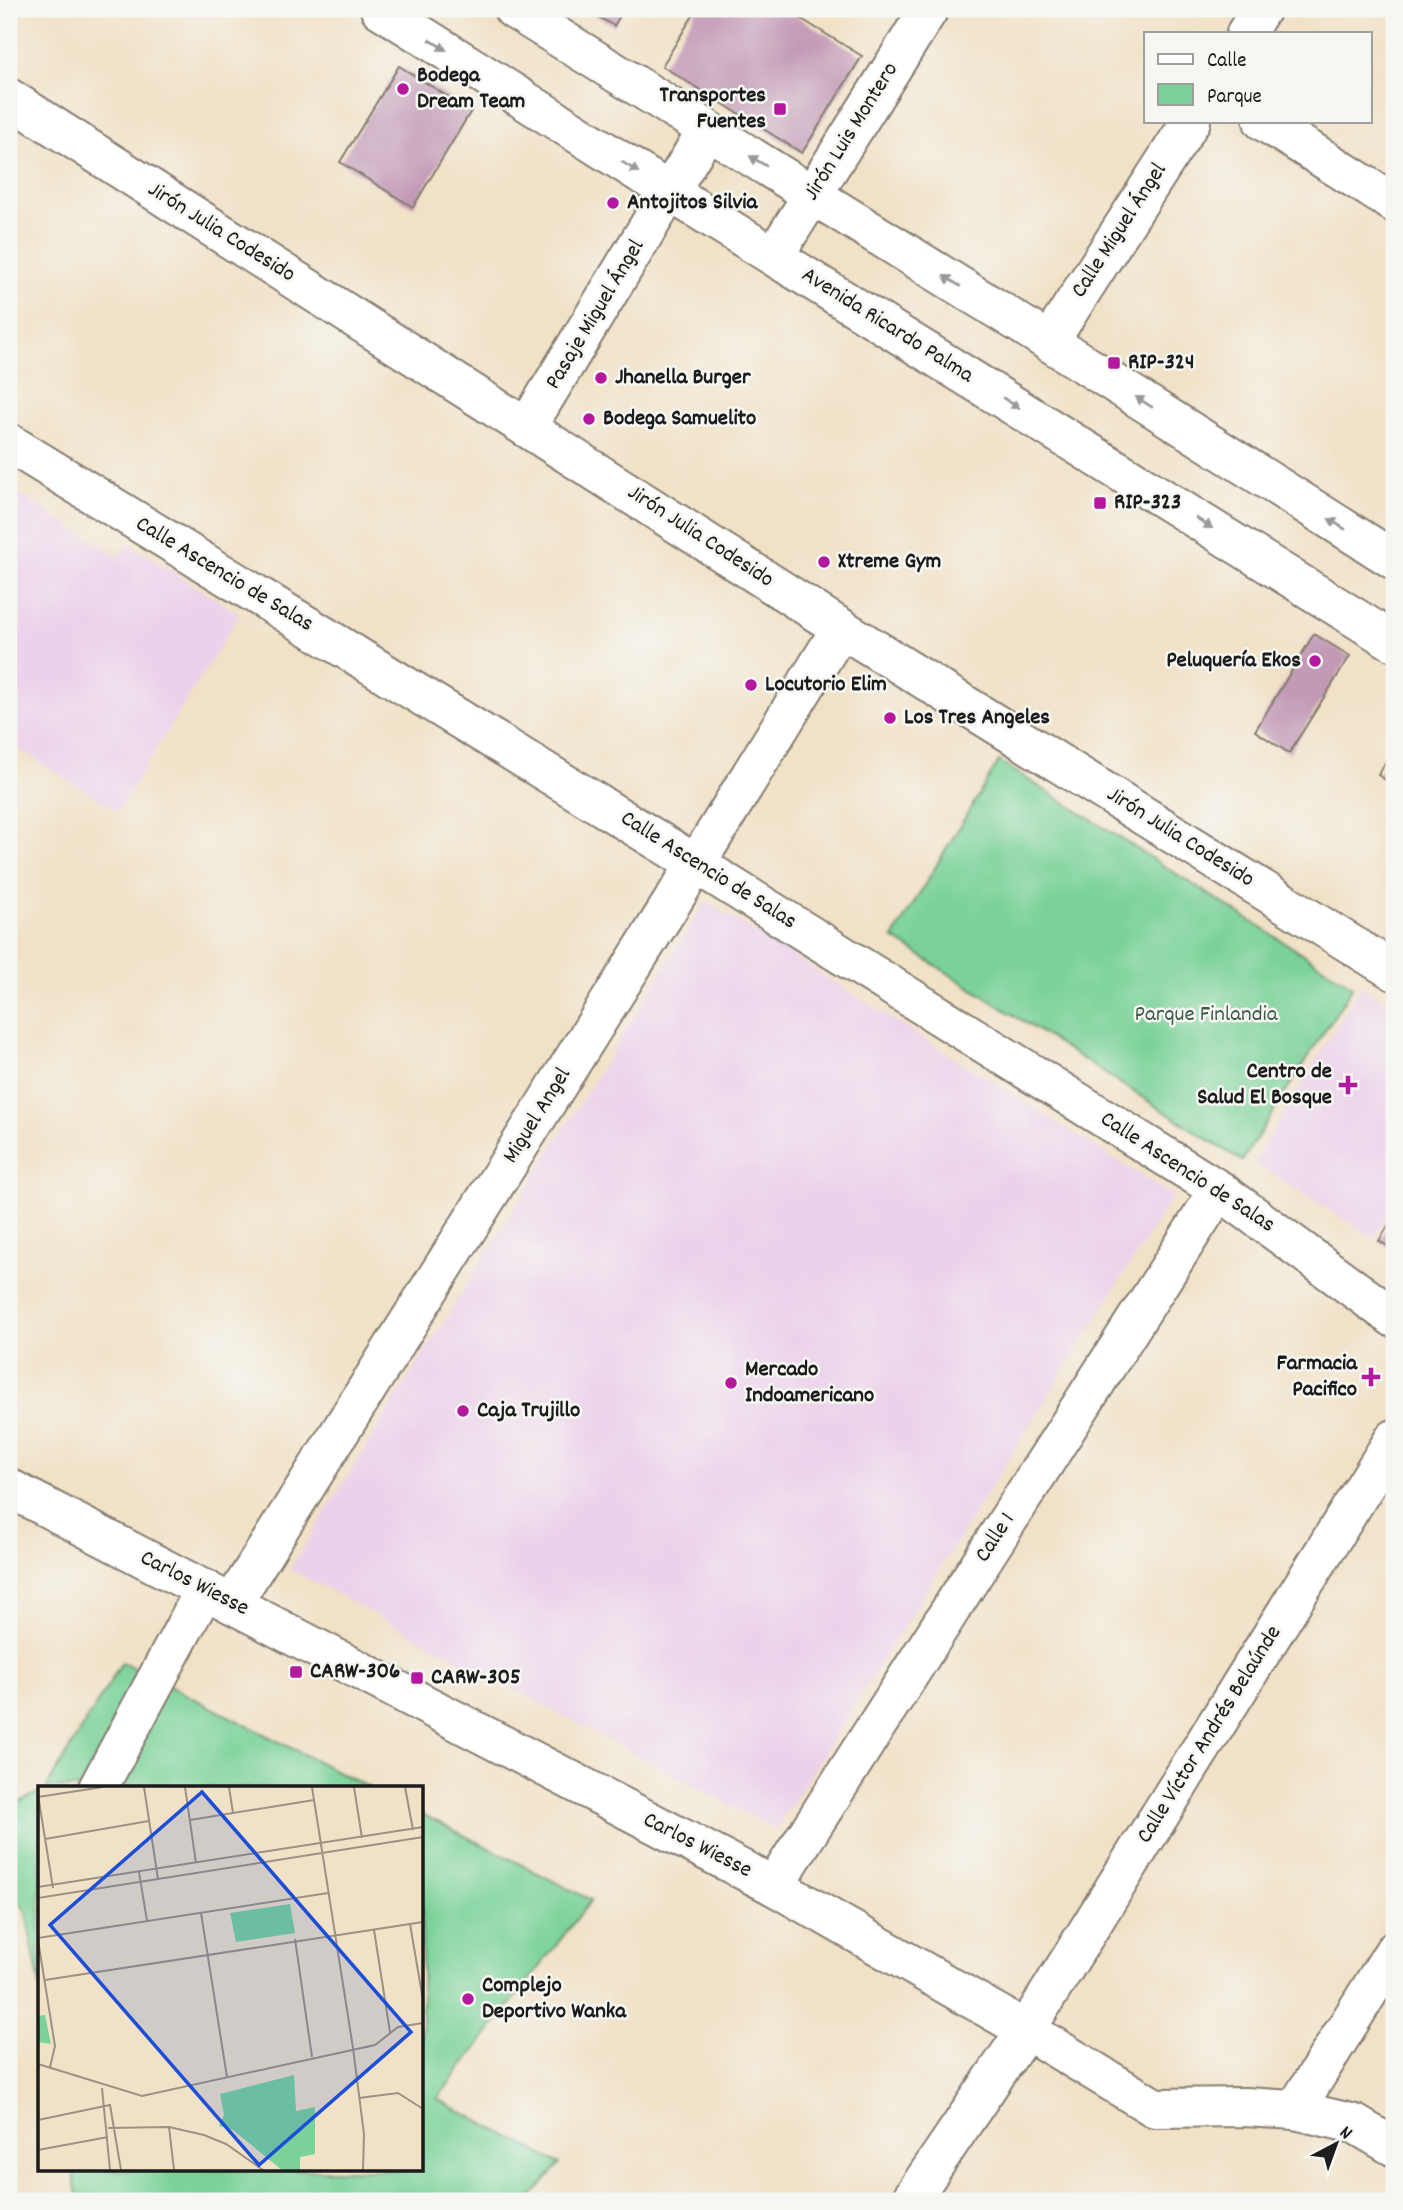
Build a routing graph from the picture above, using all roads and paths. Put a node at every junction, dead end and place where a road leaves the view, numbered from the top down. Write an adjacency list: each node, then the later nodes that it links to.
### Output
1 (380, 9): 10 (street, Avenida Ricardo Palma, one-way to 10)
2 (513, 9): 9 (street)
3 (929, 9): 11 (street, Jirón Luis Montero)
4 (1261, 9): 5 (street)
5 (1247, 32)
6 (9, 98): 15 (street, Jirón Julia Codesido)
7 (1190, 122): 14 (street, Calle Miguel Ángel)
8 (1265, 122): 12 (street)
9 (707, 130): 10 (street, Pasaje Miguel Ángel); 11 (street, one-way to 9)
10 (670, 192): 13 (street, Avenida Ricardo Palma); 15 (street, Pasaje Miguel Ángel)
11 (813, 195): 13 (street, Jirón Luis Montero); 14 (street, one-way to 11)
12 (1394, 203)
13 (774, 256): 19 (street, Avenida Ricardo Palma, one-way to 19)
14 (1049, 342): 17 (street, one-way to 14)
15 (527, 427): 18 (street, Jirón Julia Codesido)
16 (9, 443): 20 (street, Calle Ascencio de Salas)
17 (1394, 560)
18 (841, 628): 20 (street, Miguel Angel); 21 (street, Jirón Julia Codesido)
19 (1394, 642)
20 (696, 863): 22 (street, Calle Ascencio de Salas); 26 (street, Miguel Angel)
21 (1394, 971)
22 (1219, 1190): 23 (street, Calle Ascencio de Salas); 28 (street, Calle 1)
23 (1394, 1318)
24 (1394, 1439): 30 (street, Calle Víctor Andrés Belaúnde)
25 (9, 1488): 26 (street, Carlos Wiesse)
26 (219, 1597): 27 (street, Miguel Angel); 28 (street, Carlos Wiesse)
27 (99, 1786)
28 (774, 1886): 30 (street, Carlos Wiesse)
29 (1394, 1951): 31 (street)
30 (1026, 2030): 31 (street, Carlos Wiesse); 33 (street, Calle Víctor Andrés Belaúnde)
31 (1296, 2110): 32 (street, Carlos Wiesse)
32 (1394, 2147)
33 (910, 2201)

